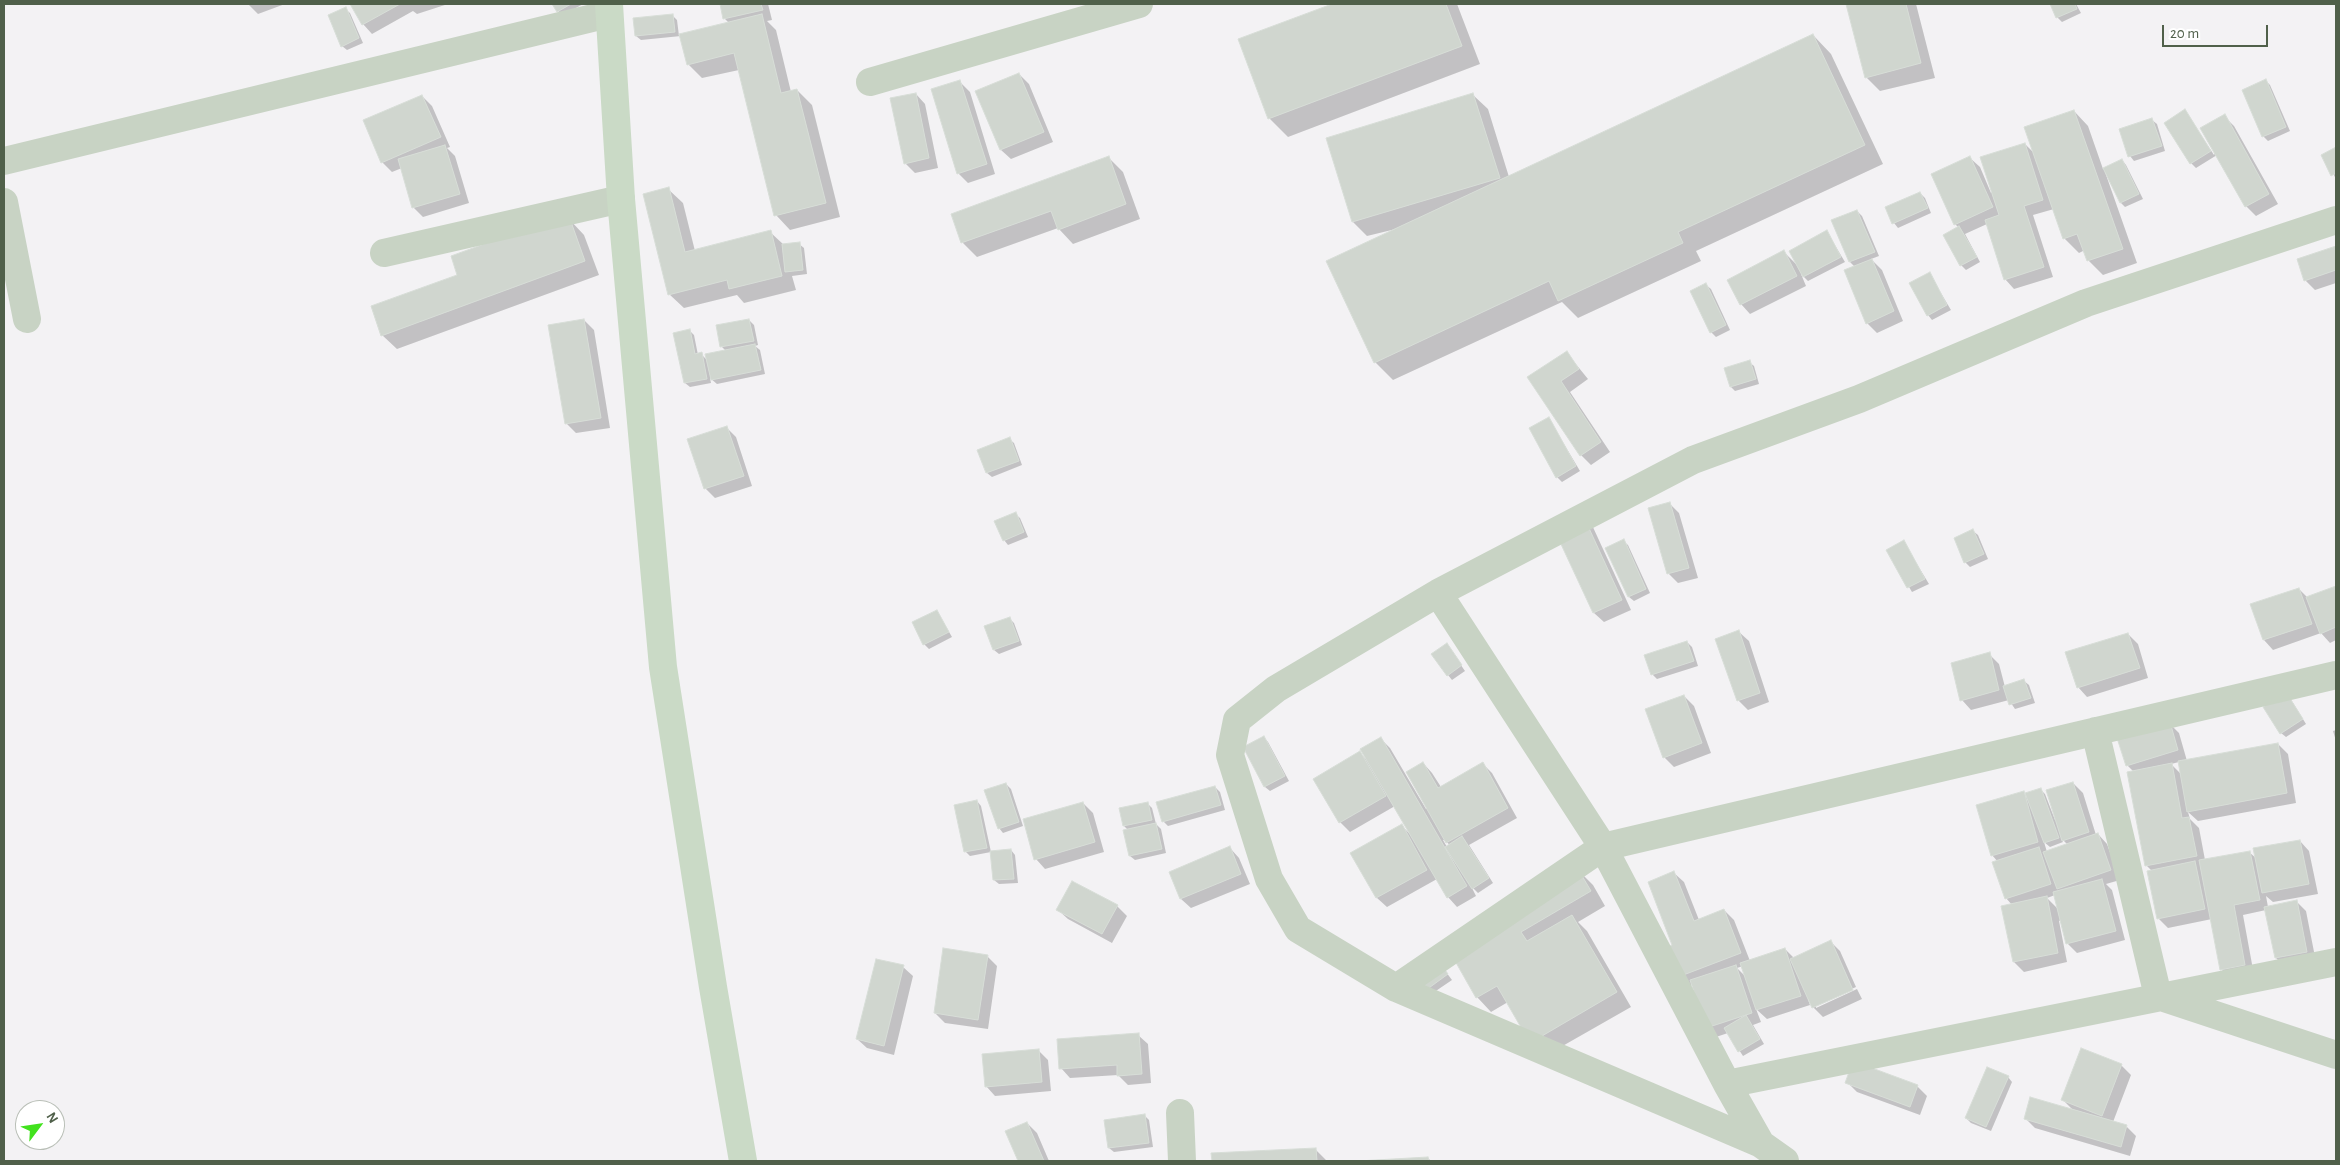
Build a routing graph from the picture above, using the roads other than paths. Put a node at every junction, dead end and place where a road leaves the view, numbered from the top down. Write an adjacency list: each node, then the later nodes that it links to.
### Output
1 (1138, 4): 3 (street)
2 (609, 9): 4 (street); 5 (street)
3 (870, 82)
4 (4, 161)
5 (620, 199): 8 (street); 21 (street)
6 (4, 202): 9 (street)
7 (2336, 220): 10 (street)
8 (384, 253)
9 (27, 319)
10 (1438, 593): 13 (street); 15 (street)
11 (2336, 675): 12 (street)
12 (2095, 731): 13 (street); 16 (street)
13 (1603, 847): 15 (street); 18 (street)
14 (2336, 962): 16 (street)
15 (1396, 988): 20 (street)
16 (2158, 996): 17 (street); 18 (street)
17 (2336, 1055)
18 (1727, 1084): 20 (street)
19 (1180, 1113): 22 (street)
20 (1761, 1144): 23 (street)
21 (743, 1161)
22 (1182, 1161)
23 (1785, 1161)

